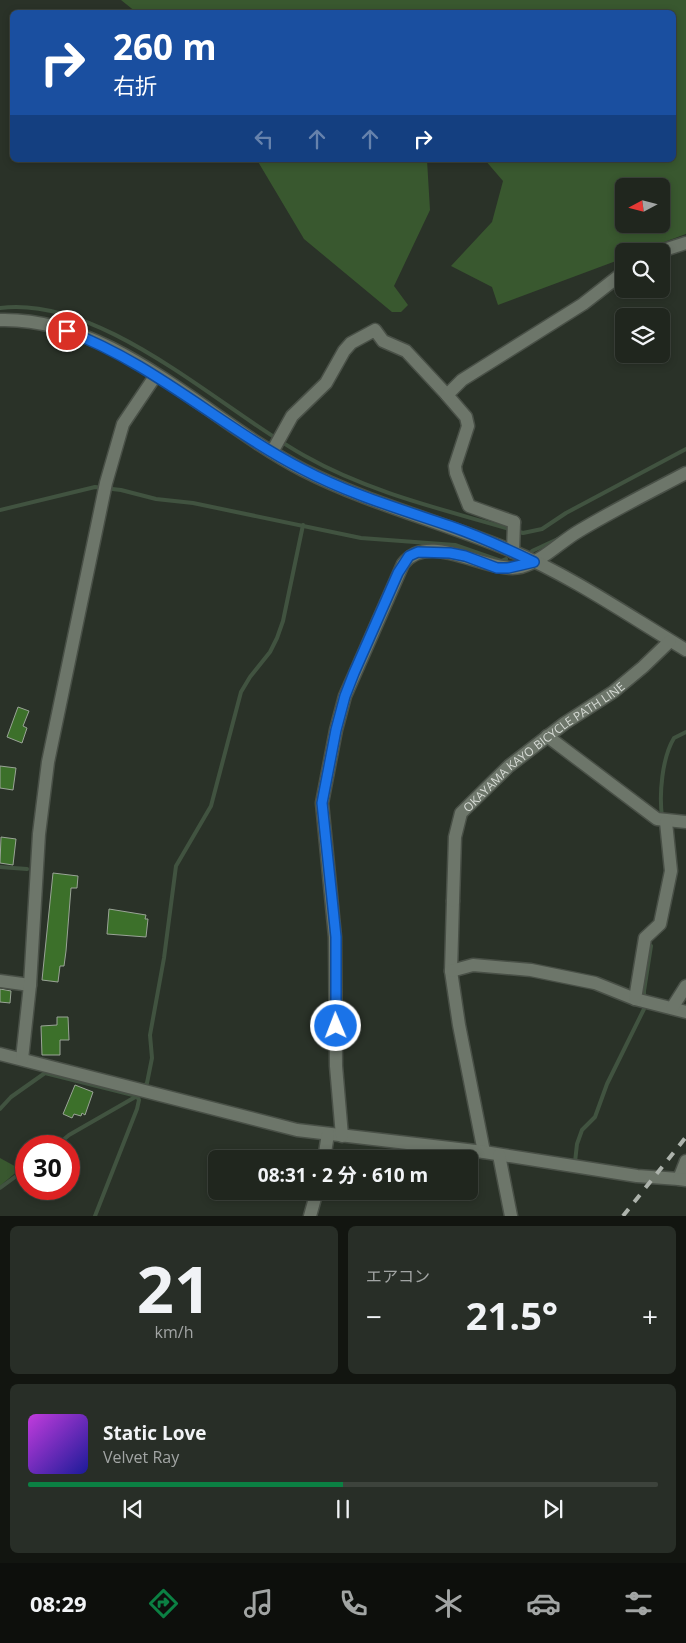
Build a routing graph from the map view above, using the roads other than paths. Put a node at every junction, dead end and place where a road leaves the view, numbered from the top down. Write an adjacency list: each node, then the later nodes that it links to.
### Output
1 (686, 243): 2 (street)
2 (670, 248)
3 (615, 279): 6 (street)
4 (0, 320): 5 (street)
5 (156, 375): 7 (street); 18 (street)
6 (447, 395): 7 (street); 9 (street)
7 (276, 446): 9 (street)
8 (686, 473): 10 (street)
9 (513, 552): 10 (street)
10 (534, 562): 11 (street); 25 (street)
11 (670, 641): 12 (street); 13 (street, OKAYAMA KAYO BICYCLE PATH LINE)
12 (686, 650)
13 (547, 736): 14 (street); 16 (street, OKAYAMA KAYO BICYCLE PATH LINE)
14 (664, 822): 15 (street); 20 (street)
15 (686, 822)
16 (451, 971): 20 (street); 27 (street, OKAYAMA KAYO BICYCLE PATH LINE)
17 (0, 981): 18 (street)
18 (30, 985): 24 (street)
19 (686, 986): 21 (street)
20 (641, 1000): 21 (street)
21 (672, 1008): 22 (street)
22 (686, 1012)
23 (0, 1054): 24 (street)
24 (22, 1059): 26 (street)
25 (342, 1133): 26 (street); 27 (street)
26 (328, 1134): 28 (street)
27 (484, 1149): 29 (street)
28 (325, 1150)
29 (499, 1154): 31 (street); 34 (street)
30 (686, 1161): 31 (street)
31 (683, 1180)
32 (315, 1200): 33 (street)
33 (310, 1216)
34 (511, 1216)

